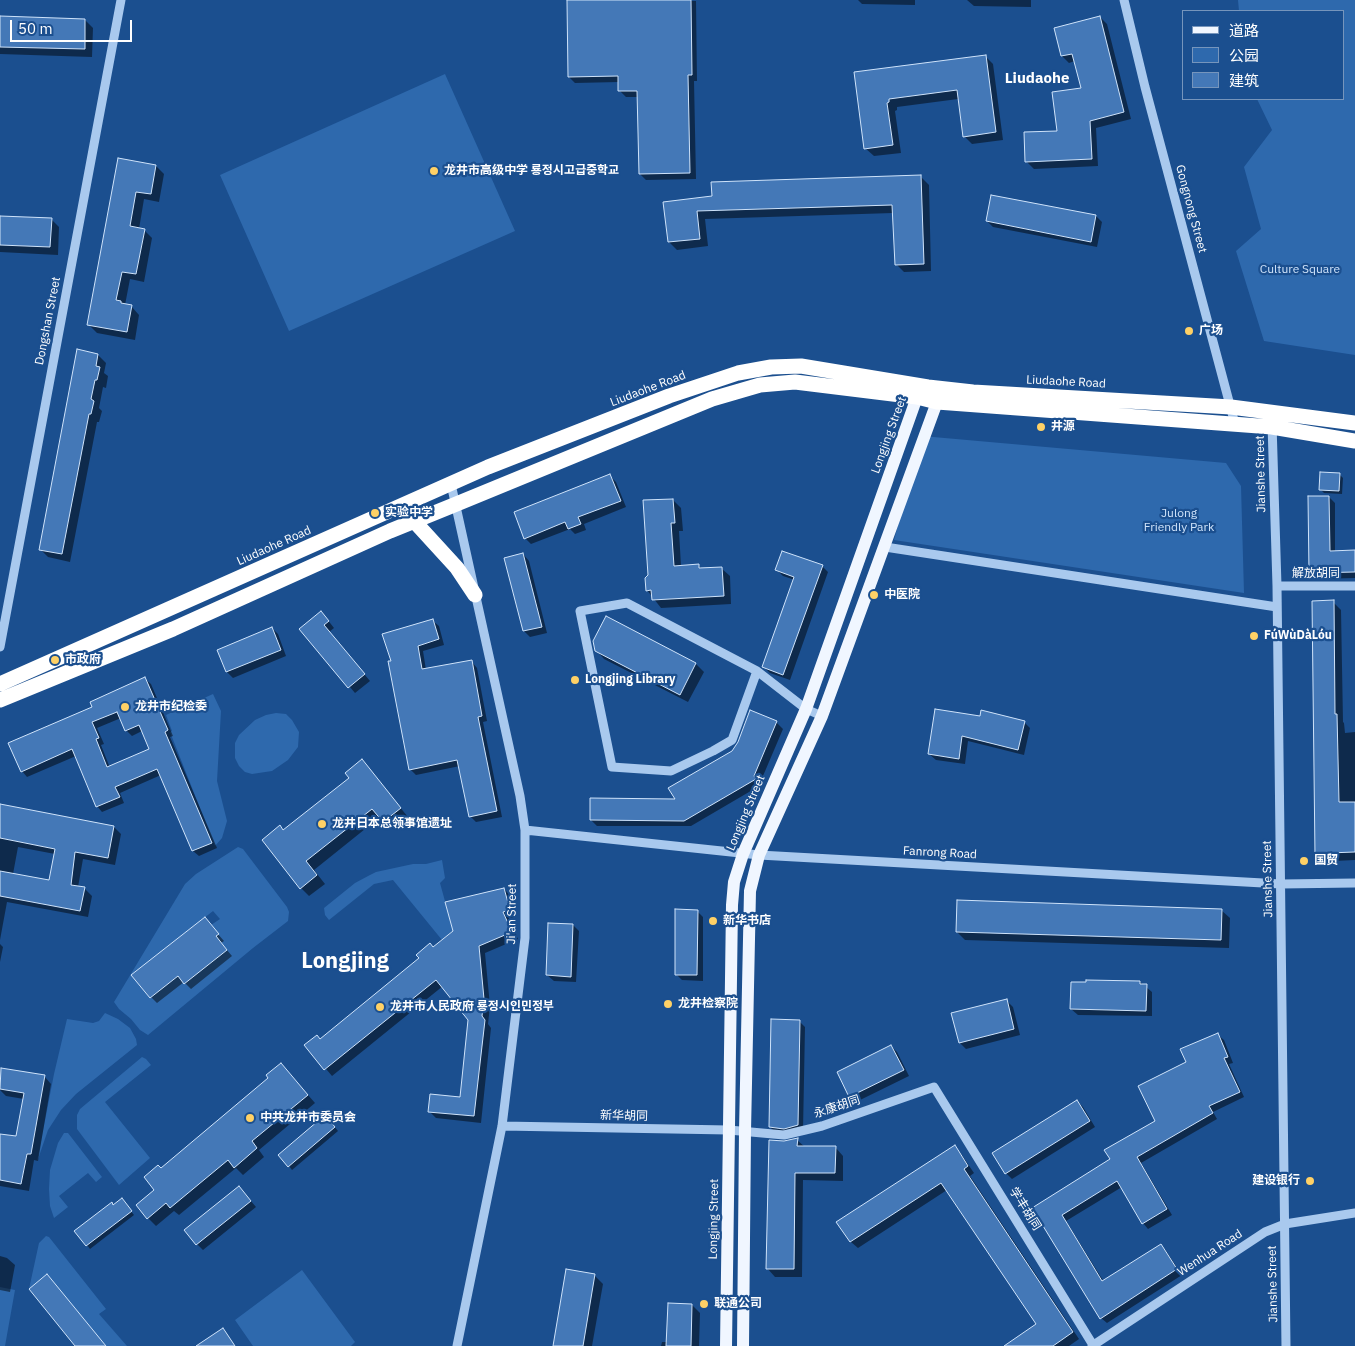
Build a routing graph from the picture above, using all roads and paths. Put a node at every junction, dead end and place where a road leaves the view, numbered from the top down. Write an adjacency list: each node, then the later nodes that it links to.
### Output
1 (121, 0): 19 (street, Dongshan Street)
2 (1124, 0): 5 (street, Gongnong Street)
3 (923, 392): 4 (highway, Liudaohe Road); 5 (highway, Liudaohe Road); 11 (highway, Liudaohe Road); 12 (highway, Liudaohe Road); 23 (main road, Longjing Street)
4 (937, 402): 8 (highway, Liudaohe Road); 14 (main road)
5 (1231, 407): 6 (highway, Liudaohe Road); 8 (street, Gongnong Street)
6 (1271, 411): 7 (highway, Liudaohe Road); 9 (street, Jianshe Street)
7 (1355, 423)
8 (1236, 424): 9 (highway, Liudaohe Road)
9 (1272, 427): 10 (highway, Liudaohe Road); 15 (street, Jianshe Street)
10 (1355, 440)
11 (451, 484): 12 (street, Ji'an Street); 21 (highway, Liudaohe Road)
12 (454, 505): 13 (highway, Liudaohe Road); 17 (street, Ji'an Street)
13 (414, 521): 17 (highway); 22 (highway, Liudaohe Road)
14 (885, 547): 18 (street); 24 (main road)
15 (1277, 586): 16 (street, 解放胡同); 18 (street, Jianshe Street)
16 (1355, 586)
17 (475, 595): 25 (street, Ji'an Street)
18 (1277, 607): 29 (street, Jianshe Street)
19 (0, 647)
20 (757, 671): 20 (street); 23 (street)
21 (0, 684)
22 (0, 700)
23 (806, 708): 24 (street); 26 (main road, Longjing Street)
24 (822, 716): 27 (main road)
25 (525, 830): 26 (street, Fanrong Road); 31 (street, Ji'an Street)
26 (743, 854): 27 (street, Fanrong Road); 32 (main road, Longjing Street)
27 (759, 855): 29 (street, Fanrong Road); 33 (main road)
28 (1355, 883): 29 (street, Fanrong Road)
29 (1281, 884): 35 (street, Jianshe Street)
30 (934, 1087): 33 (street, 永康胡同); 39 (street, 学丰胡同)
31 (502, 1126): 32 (street, 新华胡同); 36 (street, Ji'an Street)
32 (729, 1130): 33 (street, 新华胡同); 37 (main road, Longjing Street)
33 (745, 1132): 38 (main road)
34 (1355, 1213): 35 (street, Wenhua Road)
35 (1284, 1224): 39 (street, Wenhua Road); 40 (street, Jianshe Street)
36 (456, 1346)
37 (726, 1346)
38 (743, 1346)
39 (1093, 1346)
40 (1286, 1346)

